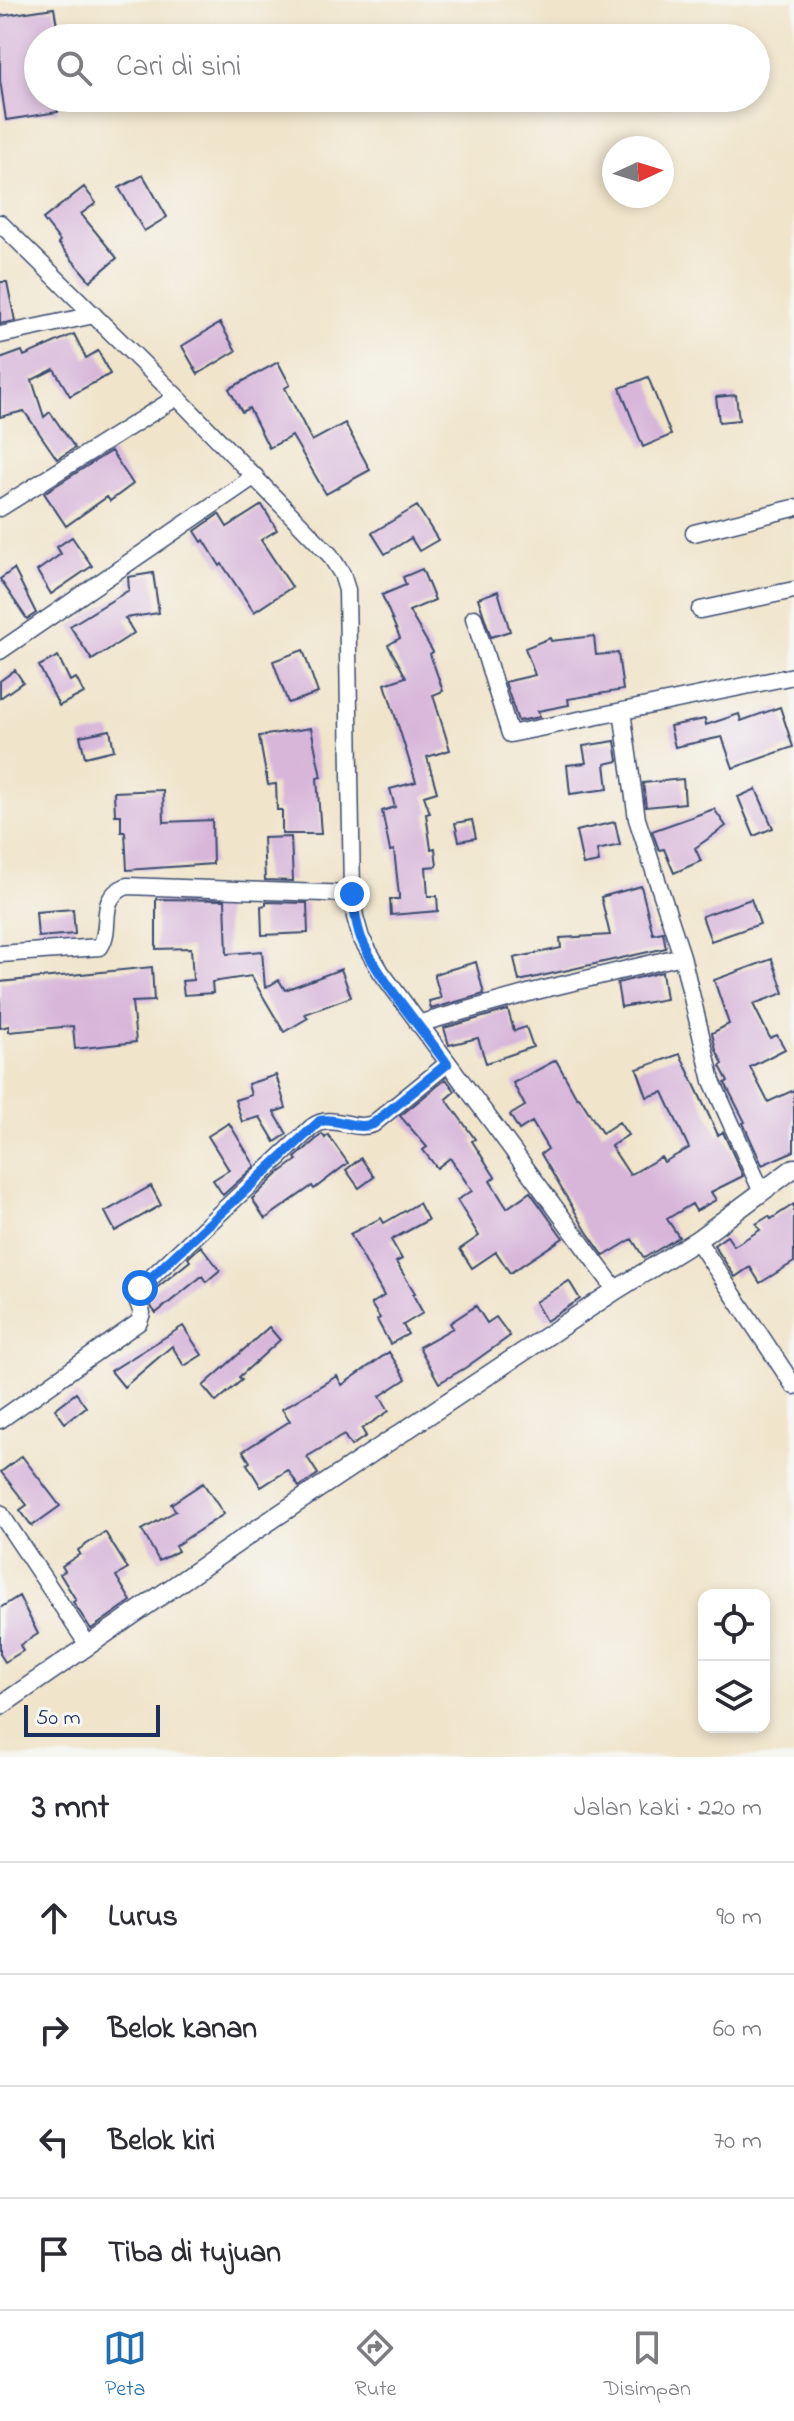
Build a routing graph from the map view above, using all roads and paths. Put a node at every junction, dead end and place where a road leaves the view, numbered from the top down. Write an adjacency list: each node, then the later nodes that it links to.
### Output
1 (0, 223): 2 (street)
2 (94, 315): 3 (street); 4 (street)
3 (0, 335)
4 (177, 397): 5 (street); 6 (street)
5 (255, 476): 12 (street); 15 (street)
6 (0, 508)
7 (794, 508): 8 (street)
8 (694, 533)
9 (794, 590): 10 (street)
10 (700, 610)
11 (474, 618): 14 (street)
12 (0, 651)
13 (794, 676): 14 (street)
14 (622, 711): 17 (street)
15 (352, 894): 16 (street); 18 (street)
16 (0, 954)
17 (682, 956): 18 (street); 21 (street)
18 (418, 1024): 19 (street)
19 (447, 1064): 23 (street); 25 (street)
20 (794, 1168): 21 (street)
21 (761, 1190): 22 (street)
22 (697, 1240): 23 (street); 24 (street)
23 (616, 1290): 27 (street)
24 (794, 1386)
25 (0, 1420)
26 (0, 1513): 27 (street)
27 (88, 1645): 28 (street)
28 (0, 1706)

